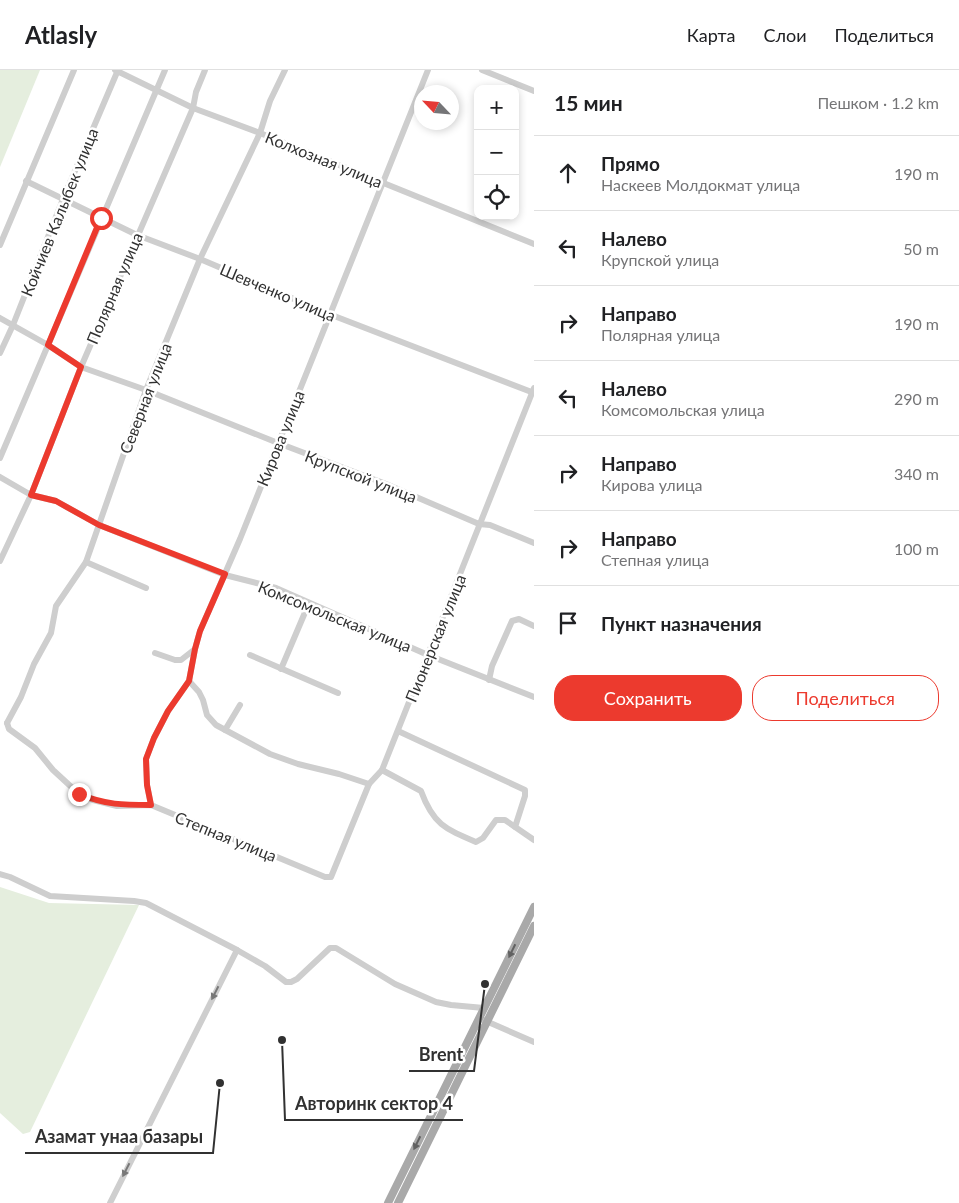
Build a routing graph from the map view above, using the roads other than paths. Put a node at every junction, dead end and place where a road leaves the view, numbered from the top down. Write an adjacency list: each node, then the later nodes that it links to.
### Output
1 (74, 70): 12 (street)
2 (117, 70): 8 (street, Колхозная улица); 14 (street, Койчиев Калыбек улица)
3 (165, 70): 8 (street)
4 (205, 70): 10 (street, Полярная улица)
5 (285, 70): 11 (street, Северная улица)
6 (428, 70): 13 (street, Кирова улица)
7 (482, 70): 9 (street)
8 (156, 90): 10 (street, Колхозная улица); 15 (street)
9 (534, 91)
10 (193, 108): 11 (street, Колхозная улица); 16 (street, Полярная улица)
11 (260, 132): 13 (street, Колхозная улица); 19 (street, Северная улица)
12 (27, 181): 14 (street, Шевченко улица); 18 (street)
13 (383, 183): 17 (street, Колхозная улица); 20 (street, Кирова улица)
14 (63, 199): 15 (street, Шевченко улица); 22 (street, Койчиев Калыбек улица)
15 (101, 218): 16 (street, Шевченко улица); 23 (street)
16 (137, 235): 19 (street, Шевченко улица); 25 (street, Полярная улица)
17 (534, 244)
18 (0, 245)
19 (200, 259): 20 (street, Шевченко улица); 26 (street, Северная улица)
20 (329, 314): 27 (street, Шевченко улица); 28 (street, Кирова улица)
21 (0, 318): 22 (street, Крупской улица)
22 (13, 325): 23 (street, Крупской улица); 24 (street, Койчиев Калыбек улица)
23 (48, 345): 25 (street, Крупской улица); 29 (street)
24 (0, 353)
25 (81, 367): 26 (street, Крупской улица); 31 (street, Полярная улица)
26 (146, 390): 28 (street, Крупской улица); 33 (street, Северная улица)
27 (533, 391): 32 (street, Пионерская улица)
28 (278, 443): 32 (street, Крупской улица); 37 (street, Кирова улица)
29 (0, 458)
30 (0, 477): 31 (street, Комсомольская улица)
31 (31, 495): 33 (street, Комсомольская улица); 35 (street, Полярная улица)
32 (479, 524): 34 (street, Крупской улица); 44 (street, Пионерская улица)
33 (99, 525): 36 (street, Северная улица); 37 (street, Комсомольская улица)
34 (534, 543)
35 (0, 561)
36 (86, 562): 38 (street); 51 (street, Северная улица)
37 (225, 574): 39 (street, Комсомольская улица); 41 (street, Кирова улица)
38 (146, 588)
39 (309, 603): 44 (street, Комсомольская улица); 45 (street)
40 (534, 626): 46 (street)
41 (195, 649): 42 (street); 47 (street, Кирова улица)
42 (155, 653)
43 (250, 655): 45 (street)
44 (428, 655): 46 (street, Комсомольская улица); 53 (street, Пионерская улица)
45 (281, 669): 48 (street)
46 (489, 680): 49 (street, Комсомольская улица)
47 (189, 681): 52 (street); 56 (street, Кирова улица)
48 (338, 693)
49 (534, 697)
50 (240, 705): 52 (street)
51 (4, 723): 56 (street, Степная улица)
52 (226, 730): 55 (street)
53 (398, 731): 54 (street, Пионерская улица); 57 (street)
54 (382, 770): 55 (street, Пионерская улица); 57 (street)
55 (369, 784): 60 (street, Пионерская улица)
56 (151, 805): 60 (street, Степная улица)
57 (515, 827): 58 (street)
58 (534, 840)
59 (2, 875): 61 (street); 64 (street)
60 (325, 876)
61 (0, 883)
62 (534, 907): 65 (main road, one-way to 65)
63 (534, 926): 65 (main road)
64 (237, 950): 66 (street); 70 (street, one-way to 70)
65 (509, 967): 66 (main road); 68 (main road)
66 (484, 1008): 67 (main road)
67 (479, 1018): 68 (street); 71 (main road, one-way to 71)
68 (487, 1022): 69 (street); 72 (main road)
69 (534, 1042)
70 (110, 1203)
71 (388, 1203)
72 (398, 1203)

